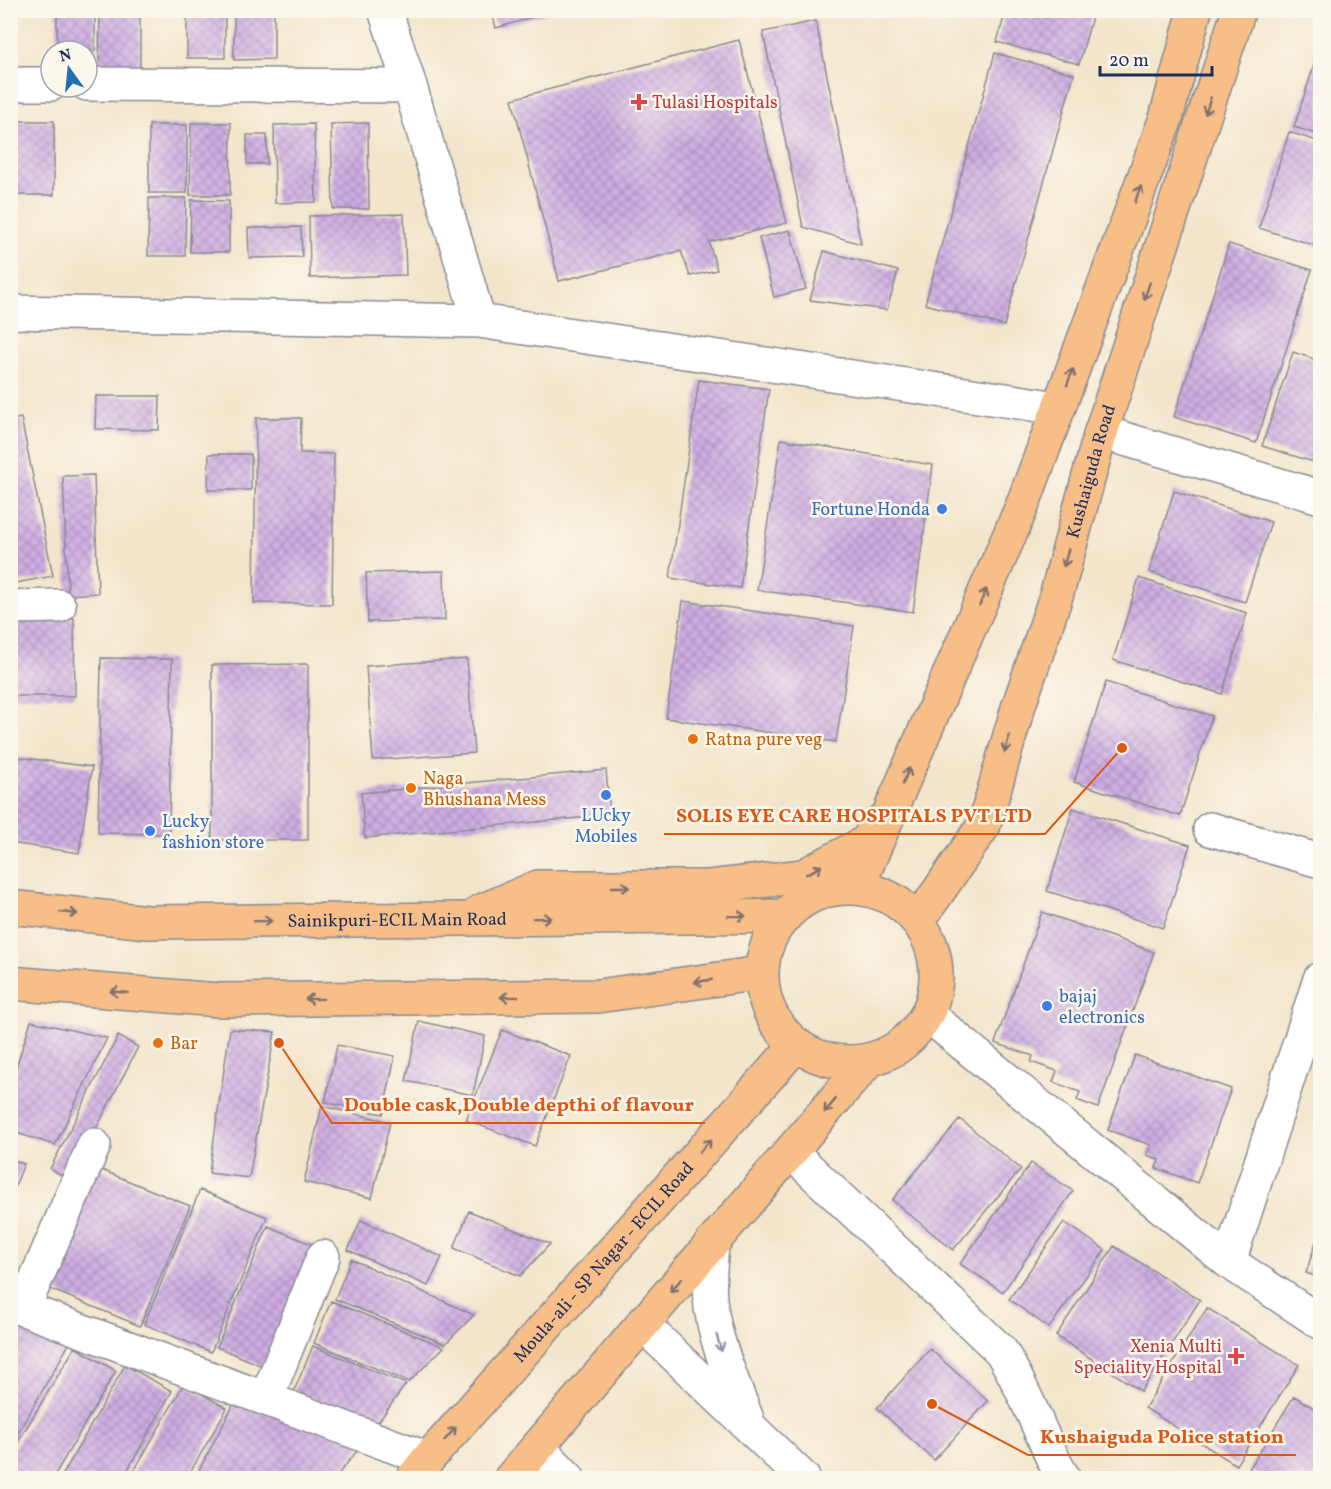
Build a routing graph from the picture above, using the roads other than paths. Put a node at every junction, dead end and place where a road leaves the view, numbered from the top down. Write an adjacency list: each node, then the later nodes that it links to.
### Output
1 (385, 10): 7 (street)
2 (1195, 10): 10 (main road, one-way to 2)
3 (1239, 10): 11 (main road, Kushaiguda Road, one-way to 11)
4 (10, 84): 5 (street)
5 (39, 84)
6 (99, 84): 7 (street)
7 (410, 86): 9 (street)
8 (10, 312): 9 (street)
9 (479, 321): 10 (street)
10 (1058, 408): 15 (main road, one-way to 10)
11 (1101, 432): 12 (street); 22 (main road, Kushaiguda Road, one-way to 22)
12 (1320, 497)
13 (59, 606): 14 (street)
14 (10, 607)
15 (893, 806): 18 (main road); 21 (main road, one-way to 15)
16 (1210, 829): 17 (street)
17 (1320, 861)
18 (857, 888): 20 (main road); 22 (main road)
19 (10, 907): 21 (main road, Sainikpuri-ECIL Main Road, one-way to 21)
20 (784, 916): 21 (main road, Sainikpuri-ECIL Main Road, one-way to 20); 23 (main road)
21 (464, 919)
22 (918, 921): 26 (main road)
23 (761, 973): 25 (main road, one-way to 25); 27 (main road)
24 (1320, 979): 33 (street)
25 (10, 983)
26 (928, 1015): 28 (main road); 33 (street)
27 (796, 1045): 28 (main road); 40 (main road, Moula-ali - SP Nagar - ECIL Road, one-way to 27)
28 (868, 1061): 30 (main road, one-way to 30)
29 (94, 1145): 34 (street)
30 (791, 1152): 31 (main road); 44 (street)
31 (712, 1244): 36 (main road, one-way to 36); 38 (street, one-way to 38)
32 (323, 1257): 37 (street)
33 (1229, 1262): 35 (street)
34 (17, 1307): 37 (street)
35 (1320, 1322)
36 (642, 1324): 38 (street); 39 (main road)
37 (266, 1399): 40 (street)
38 (751, 1429): 43 (street)
39 (538, 1447): 41 (main road); 42 (street)
40 (420, 1469)
41 (512, 1479)
42 (568, 1479)
43 (803, 1479)
44 (1064, 1479)

